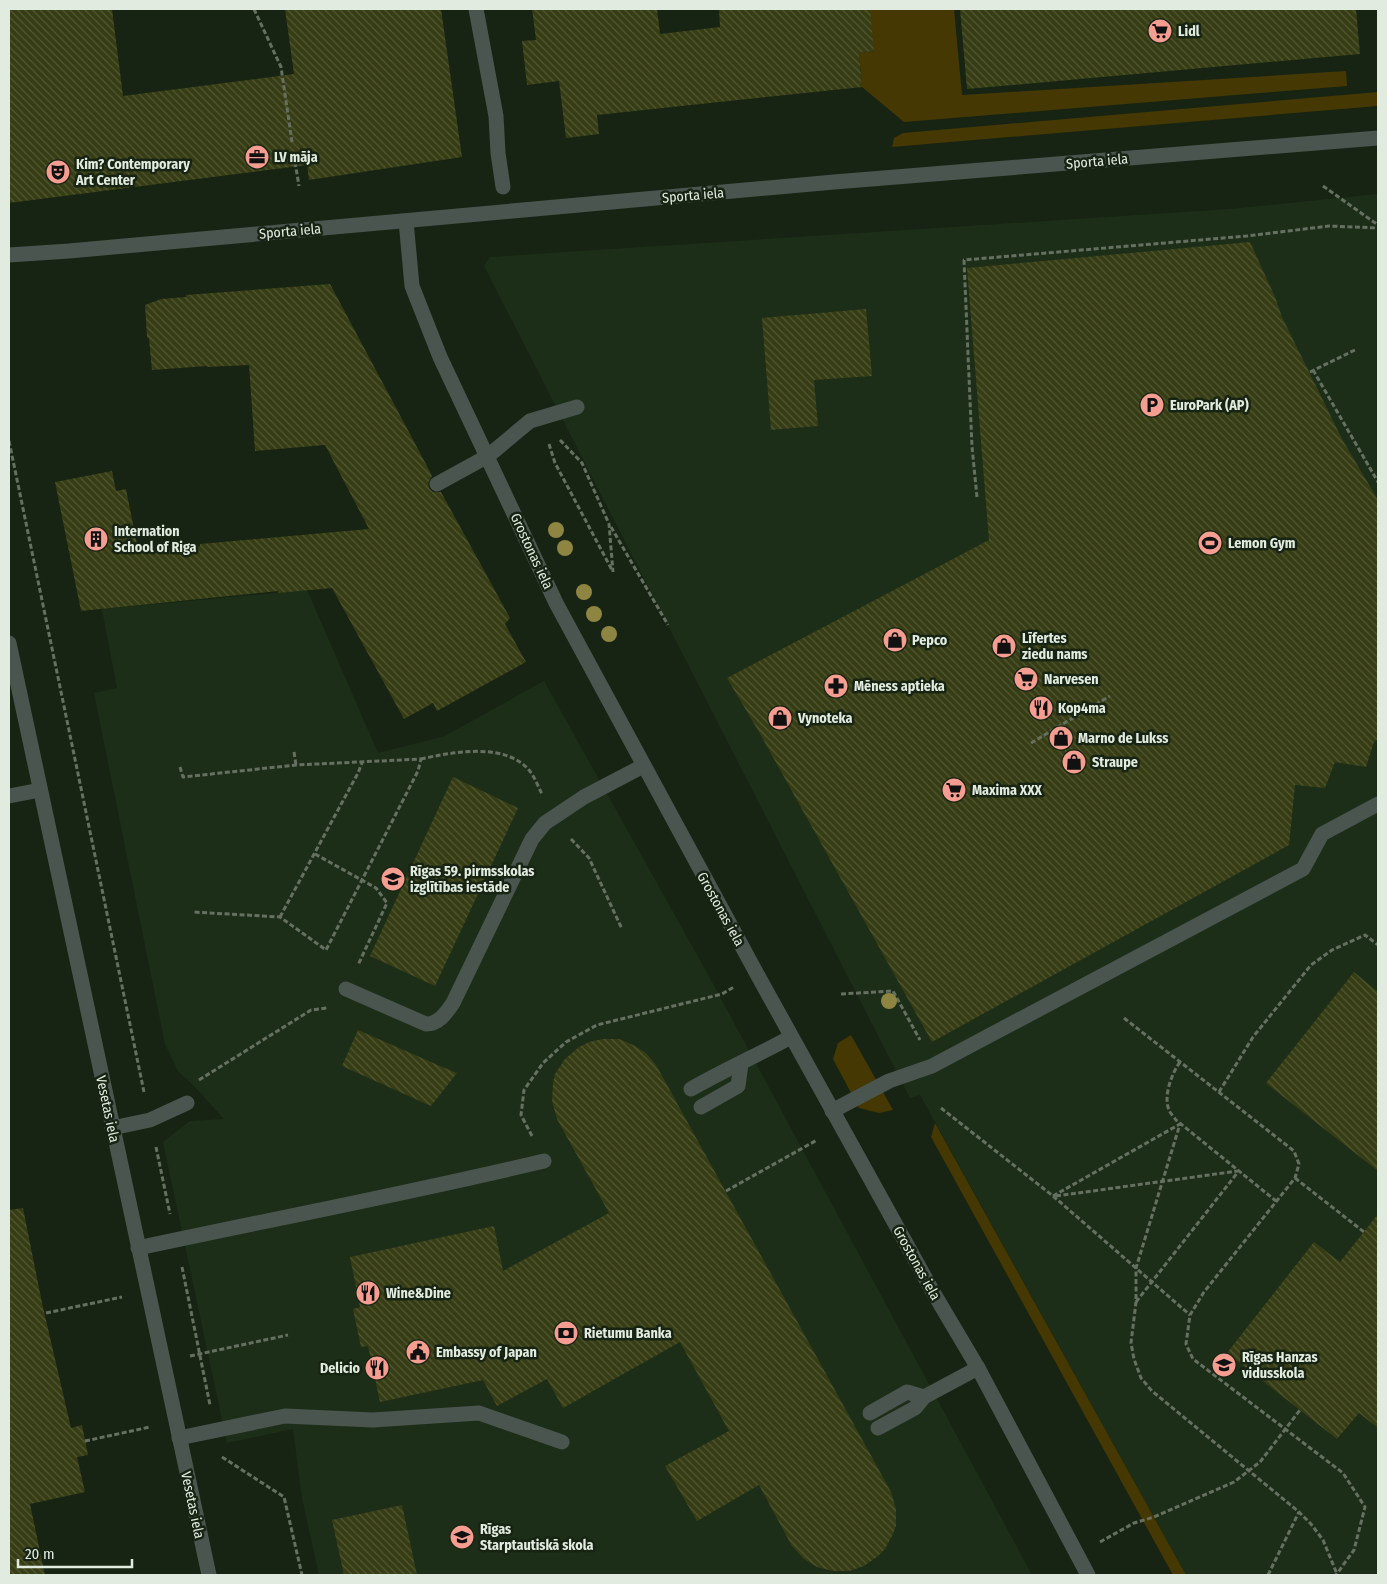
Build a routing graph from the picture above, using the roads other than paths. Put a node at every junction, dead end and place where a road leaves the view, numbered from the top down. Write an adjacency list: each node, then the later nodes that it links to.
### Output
1 (476, 9): 3 (street)
2 (1378, 138): 4 (street, Sporta iela)
3 (503, 187)
4 (406, 221): 5 (street, Sporta iela); 7 (street, Grostonas iela)
5 (9, 254)
6 (577, 407): 7 (street)
7 (488, 456): 8 (street); 10 (street, Grostonas iela)
8 (437, 484)
9 (9, 643): 11 (street, Vesetas iela)
10 (643, 766): 14 (street); 15 (street, Grostonas iela)
11 (40, 790): 12 (street); 21 (street, Vesetas iela)
12 (9, 796)
13 (1378, 804): 20 (street)
14 (346, 989)
15 (791, 1037): 16 (street); 20 (street, Grostonas iela)
16 (741, 1064): 17 (street); 19 (street)
17 (691, 1089)
18 (187, 1103): 21 (street)
19 (701, 1107)
20 (832, 1111): 24 (street, Grostonas iela)
21 (112, 1128): 23 (street, Vesetas iela)
22 (544, 1161): 23 (street)
23 (138, 1248): 28 (street, Vesetas iela)
24 (978, 1368): 25 (street); 31 (street, Grostonas iela)
25 (924, 1397): 26 (street); 27 (street)
26 (870, 1413)
27 (878, 1428)
28 (179, 1438): 29 (street); 30 (street, Vesetas iela)
29 (562, 1442)
30 (208, 1575)
31 (1088, 1575)

